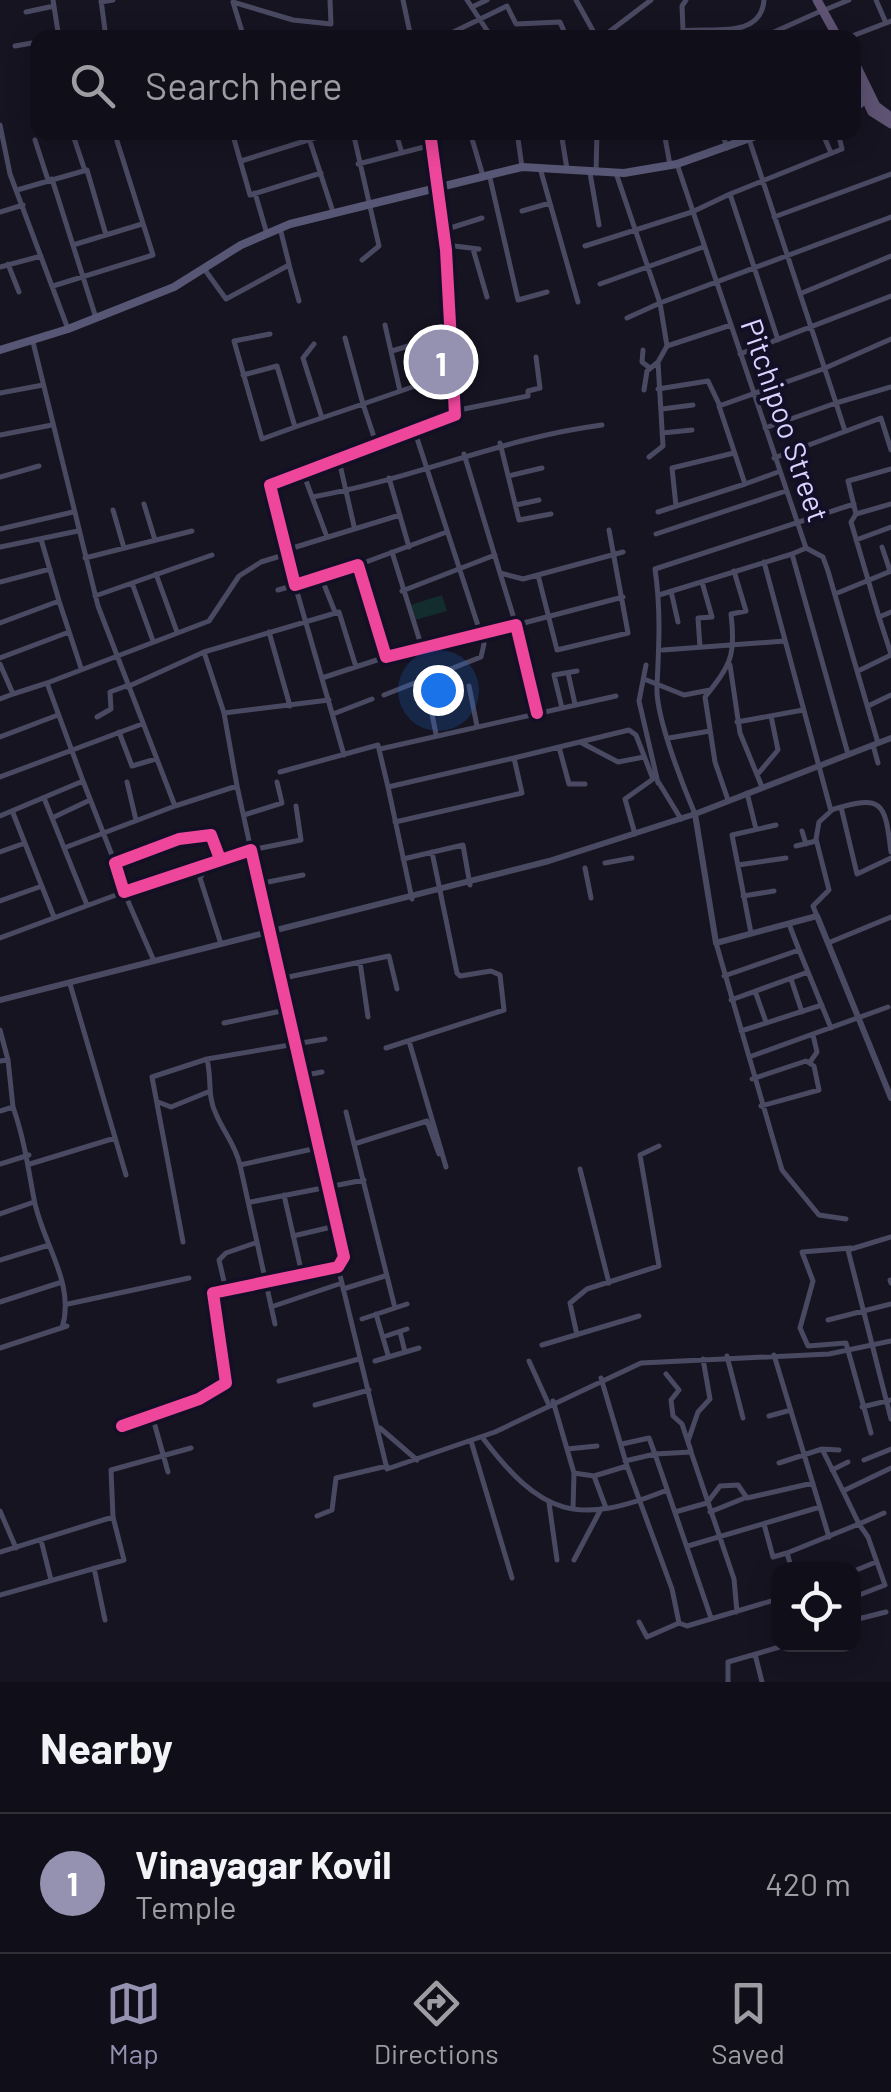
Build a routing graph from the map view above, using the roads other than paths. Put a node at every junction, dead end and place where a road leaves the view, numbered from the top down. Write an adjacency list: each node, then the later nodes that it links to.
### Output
1 (113, 0): 12 (street)
2 (330, 0): 13 (street)
3 (403, 0): 25 (street)
4 (467, 0): 18 (street)
5 (488, 0): 18 (street)
6 (576, 0): 29 (street)
7 (650, 0): 16 (street)
8 (686, 0): 31 (street)
9 (764, 0): 32 (street)
10 (849, 0): 17 (street)
11 (876, 0): 21 (street)
12 (101, 1): 23 (street)
13 (233, 1): 24 (street)
14 (53, 3): 19 (street); 22 (street)
15 (506, 3): 20 (street); 28 (street)
16 (642, 3): 30 (street)
17 (822, 5): 33 (street); 34 (main road)
18 (471, 8): 20 (street)
19 (26, 12)
20 (478, 20): 26 (street); 27 (street)
21 (888, 22): 35 (street)
22 (58, 30)
23 (105, 30)
24 (242, 30)
25 (409, 30)
26 (455, 30)
27 (486, 30)
28 (564, 30)
29 (594, 30)
30 (609, 30)
31 (684, 30)
32 (737, 30)
33 (778, 30)
34 (837, 30)
35 (861, 31)
36 (30, 43): 37 (street)
37 (16, 46)
38 (861, 98): 39 (main road)
39 (891, 120)
40 (0, 129): 64 (street)
41 (35, 140): 79 (street)
42 (75, 140): 70 (street)
43 (234, 140): 65 (street)
44 (295, 140): 65 (street)
45 (310, 140): 73 (street)
46 (354, 140): 66 (street)
47 (399, 140): 62 (street)
48 (431, 140): 60 (street)
49 (473, 140): 78 (street)
50 (518, 140): 68 (street)
51 (562, 140): 71 (street)
52 (596, 140): 74 (street)
53 (666, 140): 67 (street, Pitchipoo Street)
54 (724, 140): 61 (street)
55 (747, 140): 61 (main road)
56 (749, 140): 80 (street)
57 (825, 140): 63 (street)
58 (840, 140): 63 (street)
59 (117, 141): 95 (street)
60 (432, 145): 62 (street); 81 (street)
61 (727, 148): 67 (main road)
62 (402, 153): 66 (street)
63 (831, 153): 80 (street)
64 (2, 155): 75 (street)
65 (240, 162): 83 (street)
66 (358, 164): 86 (street)
67 (673, 164): 72 (main road); 91 (street, Pitchipoo Street)
68 (522, 167): 69 (main road); 78 (main road)
69 (540, 168): 71 (main road); 85 (street)
70 (85, 170): 79 (street); 101 (street)
71 (568, 170): 74 (main road)
72 (616, 172): 74 (main road); 99 (street)
73 (321, 173): 83 (street); 89 (street)
74 (593, 173): 96 (street)
75 (10, 174): 77 (street); 82 (street)
76 (891, 174): 94 (street)
77 (0, 177)
78 (487, 178): 81 (main road); 121 (street)
79 (50, 180): 82 (street); 103 (street)
80 (762, 180): 84 (street); 94 (street)
81 (441, 189): 86 (main road); 98 (street)
82 (16, 190): 87 (street)
83 (256, 194): 100 (street)
84 (730, 194): 91 (street); 115 (street)
85 (550, 203): 90 (street); 126 (street)
86 (368, 204): 89 (main road); 109 (street)
87 (23, 206): 88 (street); 106 (street)
88 (0, 212)
89 (333, 212): 97 (main road)
90 (522, 212)
91 (692, 212): 99 (street); 105 (street, Pitchipoo Street)
92 (891, 217): 108 (street)
93 (482, 218): 98 (street)
94 (774, 218): 108 (street)
95 (142, 224): 101 (street); 116 (street)
96 (600, 225)
97 (280, 228): 100 (main road); 111 (street)
98 (444, 230): 102 (street)
99 (636, 230): 104 (street); 113 (street)
100 (267, 234): 114 (main road)
101 (106, 235): 103 (street)
102 (446, 245): 124 (street); 134 (street)
103 (73, 246): 116 (street)
104 (585, 246)
105 (703, 247): 113 (street); 118 (street, Pitchipoo Street)
106 (41, 256): 110 (street); 119 (street)
107 (891, 256): 122 (street)
108 (787, 258): 115 (street); 122 (street)
109 (362, 260)
110 (8, 264): 112 (street); 120 (street)
111 (290, 265): 114 (street); 125 (street)
112 (0, 267)
113 (648, 267): 117 (street); 127 (street)
114 (205, 270): 128 (main road)
115 (754, 270): 118 (street); 138 (street)
116 (83, 278): 119 (street); 128 (street)
117 (600, 284)
118 (716, 284): 127 (street); 131 (street, Pitchipoo Street)
119 (53, 286): 133 (street)
120 (19, 292)
121 (547, 292)
122 (802, 292): 132 (street)
123 (891, 296): 132 (street)
124 (487, 297)
125 (300, 301)
126 (578, 302)
127 (660, 304): 129 (street); 141 (street)
128 (96, 318): 133 (main road)
129 (627, 318)
130 (385, 325): 144 (street)
131 (731, 325): 141 (street); 145 (street, Pitchipoo Street)
132 (810, 328): 138 (street); 149 (street)
133 (68, 329): 139 (main road)
134 (451, 333): 144 (street); 150 (street)
135 (270, 334): 151 (street)
136 (345, 338): 160 (street)
137 (891, 339): 149 (street)
138 (778, 340): 145 (street)
139 (33, 342): 142 (main road); 152 (street)
140 (314, 344): 165 (street)
141 (667, 346): 147 (street)
142 (0, 350)
143 (642, 350): 148 (street)
144 (392, 351): 156 (street)
145 (740, 354): 158 (street, Pitchipoo Street)
146 (536, 357): 164 (street)
147 (658, 362): 148 (street); 154 (street)
148 (650, 369): 155 (street)
149 (824, 369): 158 (street); 159 (street)
150 (453, 373): 156 (street); 164 (street)
151 (243, 375): 168 (street); 168 (street)
152 (43, 384): 157 (street); 166 (street)
153 (891, 387): 159 (street)
154 (658, 389): 162 (street); 163 (street)
155 (644, 390)
156 (400, 391): 160 (street)
157 (0, 393)
158 (754, 393): 162 (street); 169 (street, Pitchipoo Street)
159 (836, 403): 169 (street); 172 (street)
160 (363, 404): 165 (street); 176 (street)
161 (693, 405): 163 (street)
162 (719, 406): 179 (street)
163 (662, 408): 173 (street)
164 (454, 411): 170 (street)
165 (322, 418): 168 (street)
166 (52, 425): 174 (street); 204 (street)
167 (602, 425): 177 (street)
168 (295, 427)
169 (765, 428): 183 (street, Pitchipoo Street)
170 (414, 430): 176 (street); 185 (street)
171 (692, 430): 173 (street)
172 (845, 431): 175 (street); 183 (street)
173 (662, 432): 182 (street)
174 (0, 435)
175 (889, 436): 178 (street)
176 (376, 442): 181 (street)
177 (500, 443): 180 (street); 190 (street)
178 (891, 450)
179 (735, 453): 193 (street); 202 (street)
180 (464, 454): 185 (street); 233 (street)
181 (338, 456): 188 (street); 195 (street)
182 (650, 456)
183 (774, 458): 189 (street, Pitchipoo Street)
184 (39, 466): 191 (street)
185 (424, 467): 192 (street); 216 (street)
186 (542, 468): 190 (street)
187 (891, 469): 199 (street)
188 (302, 470): 196 (street); 227 (street)
189 (779, 471): 193 (street); 194 (street, Pitchipoo Street)
190 (508, 476): 201 (street)
191 (0, 477)
192 (389, 478): 195 (street); 208 (street)
193 (745, 484): 202 (street)
194 (786, 490): 209 (street, Pitchipoo Street); 217 (street)
195 (348, 491): 196 (street); 210 (street)
196 (312, 497): 218 (street)
197 (539, 500): 201 (street)
198 (144, 504): 220 (street)
199 (854, 504): 207 (street); 209 (street)
200 (891, 504): 207 (street)
201 (516, 505): 206 (street)
202 (676, 506): 205 (street)
203 (113, 510): 225 (street)
204 (73, 512): 212 (street); 214 (street)
205 (658, 512)
206 (552, 514)
207 (856, 514): 221 (street)
208 (400, 515): 210 (street); 223 (street)
209 (795, 522): 226 (street, Pitchipoo Street); 254 (street)
210 (354, 527): 218 (street)
211 (891, 528): 221 (street)
212 (0, 529)
213 (609, 530): 231 (street)
214 (78, 531): 219 (street); 234 (street)
215 (192, 531): 220 (street)
216 (444, 533): 223 (street); 238 (street)
217 (656, 534)
218 (327, 537): 227 (street)
219 (40, 538): 222 (street); 237 (street)
220 (155, 540): 225 (street)
221 (856, 540): 247 (street)
222 (0, 546)
223 (409, 547): 228 (street)
224 (882, 547): 239 (street)
225 (124, 548): 234 (street)
226 (806, 548): 232 (street, Pitchipoo Street); 253 (street)
227 (287, 552): 249 (street); 268 (street)
228 (392, 552): 236 (street); 251 (street)
229 (623, 552): 231 (street)
230 (212, 554): 241 (street)
231 (614, 554): 243 (street); 256 (street)
232 (792, 554): 235 (street); 328 (street, Pitchipoo Street)
233 (494, 555): 238 (street); 242 (street)
234 (85, 558): 255 (street)
235 (764, 562): 240 (street); 271 (street)
236 (358, 565): 244 (street); 279 (street)
237 (50, 569): 245 (street); 257 (street)
238 (458, 569): 251 (street); 269 (street)
239 (890, 571): 247 (street)
240 (734, 572): 246 (street); 272 (street)
241 (156, 574): 248 (street); 268 (street)
242 (500, 574): 243 (street); 265 (street)
243 (538, 575): 260 (street)
244 (322, 578): 249 (street); 258 (street)
245 (0, 582)
246 (702, 582): 252 (street); 274 (street)
247 (868, 582): 253 (street); 261 (street)
248 (132, 583): 255 (street); 270 (street)
249 (296, 585): 250 (street); 262 (street)
250 (278, 590)
251 (402, 591): 273 (street)
252 (671, 591): 254 (street); 263 (street)
253 (835, 594): 285 (street)
254 (659, 595): 275 (street)
255 (95, 596): 277 (street)
256 (623, 597): 260 (street); 260 (street)
257 (59, 600): 264 (street); 267 (street)
258 (336, 612): 262 (street); 283 (street)
259 (891, 612): 261 (street)
260 (549, 617): 265 (street)
261 (878, 617): 278 (street)
262 (306, 620): 266 (street); 288 (street)
263 (678, 622)
264 (0, 623)
265 (516, 625): 269 (street); 309 (street)
266 (268, 631): 276 (street); 303 (street)
267 (69, 632): 280 (street); 284 (street)
268 (177, 632): 270 (street)
269 (482, 632): 273 (street); 296 (street)
270 (153, 640): 277 (street)
271 (785, 641): 272 (street); 307 (street)
272 (735, 645): 274 (street); 282 (street)
273 (422, 648): 279 (street)
274 (700, 648): 275 (street)
275 (662, 650): 291 (street)
276 (204, 652): 292 (street); 308 (street)
277 (114, 655): 284 (street); 292 (street)
278 (891, 655): 285 (street)
279 (386, 657): 283 (street)
280 (0, 661): 295 (street)
281 (646, 665): 289 (street)
282 (730, 665): 294 (street); 314 (street)
283 (356, 667): 288 (street)
284 (81, 668): 290 (street)
285 (858, 670): 304 (street)
286 (578, 671): 287 (street)
287 (568, 672): 302 (street); 305 (street)
288 (322, 678): 301 (street)
289 (644, 678): 291 (street); 338 (street)
290 (47, 682): 295 (street); 311 (street)
291 (658, 682): 294 (street); 321 (street)
292 (127, 686): 313 (street); 315 (street)
293 (469, 686): 316 (street)
294 (710, 690): 317 (street)
295 (13, 694): 299 (street)
296 (384, 695)
297 (891, 695): 304 (street)
298 (616, 696): 302 (street)
299 (0, 699)
300 (372, 699): 310 (street)
301 (329, 700): 303 (street); 310 (street)
302 (576, 704): 305 (street)
303 (290, 706): 308 (street)
304 (868, 706): 324 (street)
305 (562, 708): 309 (street)
306 (431, 709): 319 (street)
307 (804, 710): 312 (street); 334 (street)
308 (224, 713): 343 (street)
309 (537, 713): 316 (street)
310 (333, 714): 329 (street)
311 (58, 715): 320 (street); 326 (street)
312 (771, 716): 314 (street); 336 (street)
313 (97, 717)
314 (737, 722): 336 (street)
315 (142, 724): 318 (street); 332 (street)
316 (477, 726): 319 (street)
317 (710, 731): 321 (street); 349 (street)
318 (120, 732): 326 (street); 332 (street)
319 (436, 734): 327 (street)
320 (0, 737)
321 (669, 738): 356 (street)
322 (891, 738): 324 (street)
323 (580, 742): 325 (street); 330 (street); 330 (street)
324 (876, 744): 328 (street); 333 (street)
325 (560, 747): 331 (street); 342 (street)
326 (71, 750): 337 (street); 339 (street)
327 (379, 750): 329 (street); 344 (street)
328 (848, 754): 334 (street)
329 (344, 755): 335 (street)
330 (644, 757): 338 (street)
331 (514, 758): 344 (street); 362 (street)
332 (156, 759): 350 (street)
333 (878, 763)
334 (818, 767): 345 (street); 353 (street)
335 (280, 772)
336 (756, 775): 345 (street)
337 (0, 777)
338 (656, 781): 360 (street); 368 (street)
339 (82, 782): 347 (street); 348 (street)
340 (126, 782): 361 (street)
341 (276, 782): 357 (street)
342 (586, 784)
343 (237, 786): 350 (street); 357 (street)
344 (388, 787): 362 (street)
345 (762, 787): 346 (street)
346 (747, 793): 349 (street); 364 (street)
347 (44, 798): 355 (street); 359 (street)
348 (90, 800): 359 (street); 366 (street)
349 (728, 800): 356 (street)
350 (174, 806): 361 (street)
351 (296, 806): 374 (street)
352 (841, 807): 353 (street); 354 (street); 377 (street)
353 (831, 810): 369 (street)
354 (888, 811): 367 (street)
355 (13, 812): 358 (street); 370 (street)
356 (695, 814): 360 (street); 407 (street)
357 (244, 815): 374 (street)
358 (0, 816)
359 (52, 818): 373 (street)
360 (680, 819): 368 (street)
361 (136, 820): 366 (street)
362 (395, 822): 381 (street)
363 (776, 824): 364 (street)
364 (756, 829): 385 (street)
365 (802, 831): 371 (street)
366 (103, 832): 373 (street); 383 (street)
367 (890, 832): 377 (street)
368 (635, 834): 389 (street)
369 (816, 841): 371 (street); 399 (street)
370 (25, 843): 375 (street); 390 (street)
371 (806, 844): 372 (street)
372 (796, 846)
373 (64, 848): 398 (street)
374 (252, 850): 380 (street); 388 (street)
375 (0, 852)
376 (432, 852): 381 (street); 389 (street); 393 (street)
377 (891, 855)
378 (632, 858): 384 (street)
379 (786, 858): 385 (street)
380 (220, 859): 382 (street); 383 (street)
381 (403, 859): 396 (street)
382 (209, 862): 392 (street); 408 (street)
383 (115, 863): 392 (street)
384 (605, 863)
385 (738, 865): 394 (street)
386 (585, 868): 395 (street)
387 (303, 876): 388 (street)
388 (258, 884): 404 (street)
389 (470, 885): 393 (street)
390 (42, 886): 397 (street); 401 (street)
391 (774, 890): 394 (street)
392 (124, 892): 398 (street); 411 (street)
393 (442, 892): 396 (street); 434 (street)
394 (744, 896): 403 (street)
395 (591, 898)
396 (412, 899): 404 (street)
397 (0, 901)
398 (88, 906): 401 (street)
399 (817, 916): 402 (street); 406 (street)
400 (891, 916): 406 (street)
401 (54, 917): 405 (street)
402 (788, 922): 403 (street); 409 (street)
403 (751, 933): 407 (street)
404 (272, 935): 408 (street); 414 (street)
405 (0, 938)
406 (828, 943): 426 (street)
407 (716, 944): 413 (street)
408 (222, 946): 411 (street)
409 (799, 950): 412 (street); 413 (street)
410 (360, 962): 414 (street); 417 (street); 425 (street)
411 (155, 963): 416 (street)
412 (808, 972): 415 (street); 421 (street)
413 (724, 976): 420 (street)
414 (279, 978): 423 (street)
415 (791, 978): 418 (street); 424 (street)
416 (70, 984): 419 (street); 451 (street)
417 (398, 989)
418 (756, 992): 420 (street); 427 (street)
419 (0, 1000)
420 (731, 1000): 431 (street)
421 (822, 1005): 424 (street); 429 (street)
422 (890, 1009): 426 (street)
423 (286, 1010): 428 (street); 435 (street)
424 (802, 1012): 427 (street)
425 (368, 1017)
426 (858, 1018): 429 (street); 445 (street)
427 (766, 1022): 431 (street)
428 (224, 1023)
429 (831, 1028): 432 (street)
430 (0, 1030): 439 (street)
431 (741, 1031): 437 (street)
432 (812, 1034): 437 (street); 440 (street)
433 (325, 1039): 435 (street)
434 (409, 1041): 436 (street); 460 (street)
435 (294, 1045): 438 (street); 442 (street)
436 (386, 1048)
437 (749, 1057): 443 (street)
438 (207, 1059): 444 (street); 446 (street)
439 (4, 1060): 448 (street)
440 (810, 1062): 443 (street); 447 (street)
441 (322, 1072): 442 (street)
442 (301, 1076): 454 (street)
443 (752, 1079): 447 (street)
444 (208, 1092): 446 (street); 459 (street)
445 (891, 1098)
446 (158, 1102): 473 (street)
447 (761, 1106): 469 (street)
448 (13, 1107): 449 (street); 455 (street)
449 (0, 1111)
450 (346, 1112): 452 (street)
451 (115, 1138): 458 (street); 462 (street)
452 (354, 1144): 456 (street); 463 (street)
453 (658, 1146): 484 (street)
454 (318, 1148): 459 (street); 464 (street)
455 (29, 1156): 457 (street); 458 (street)
456 (440, 1158)
457 (0, 1164)
458 (30, 1164): 466 (street)
459 (240, 1165): 467 (street)
460 (446, 1167)
461 (580, 1170): 484 (street)
462 (126, 1175)
463 (364, 1180): 464 (street); 480 (street)
464 (326, 1186): 465 (street); 470 (street)
465 (284, 1195): 467 (street); 471 (street)
466 (34, 1202): 468 (street); 475 (street)
467 (250, 1202): 474 (street)
468 (0, 1214)
469 (846, 1218)
470 (336, 1226): 471 (street); 478 (street)
471 (293, 1236): 479 (street)
472 (891, 1236): 476 (street)
473 (183, 1242)
474 (257, 1242): 483 (street); 486 (street)
475 (49, 1244): 477 (street); 482 (street)
476 (852, 1248): 493 (street); 506 (street)
477 (0, 1260)
478 (338, 1267): 479 (street); 485 (street)
479 (302, 1274): 483 (street)
480 (385, 1276): 485 (street); 492 (street)
481 (188, 1278): 488 (street)
482 (62, 1282): 487 (street); 488 (street)
483 (264, 1282): 486 (street); 491 (street)
484 (609, 1284): 499 (street)
485 (343, 1286): 491 (street); 512 (street)
486 (226, 1290): 526 (street)
487 (0, 1302)
488 (68, 1304): 504 (street)
489 (407, 1304): 492 (street)
490 (891, 1304): 493 (street)
491 (271, 1307): 498 (street)
492 (395, 1308): 494 (street)
493 (862, 1312): 497 (street); 502 (street)
494 (376, 1314): 496 (street); 500 (street)
495 (638, 1316): 499 (street)
496 (362, 1319)
497 (828, 1320)
498 (275, 1324)
499 (577, 1335): 503 (street)
500 (383, 1337): 507 (street); 508 (street)
501 (891, 1340): 502 (street)
502 (871, 1345): 506 (street); 519 (street)
503 (542, 1346)
504 (0, 1348)
505 (419, 1348): 507 (street)
506 (848, 1351): 509 (street); 524 (street)
507 (405, 1352): 508 (street)
508 (388, 1355): 513 (street)
509 (774, 1355): 510 (street); 525 (street)
510 (727, 1356): 511 (street); 528 (street)
511 (703, 1358): 516 (street); 534 (street)
512 (360, 1359): 517 (street); 520 (street)
513 (375, 1360)
514 (529, 1361): 522 (street)
515 (666, 1374): 534 (street)
516 (602, 1378): 522 (street); 536 (street)
517 (279, 1381)
518 (891, 1386): 519 (street)
519 (883, 1388): 521 (street)
520 (370, 1390): 523 (street); 531 (street)
521 (889, 1401): 524 (street); 529 (street)
522 (550, 1402): 533 (street); 539 (street)
523 (315, 1405)
524 (862, 1407): 532 (street)
525 (791, 1410): 527 (street); 546 (street)
526 (152, 1416): 530 (street); 544 (street)
527 (769, 1416)
528 (743, 1418)
529 (891, 1419)
530 (122, 1426)
531 (378, 1426): 547 (street); 552 (street)
532 (871, 1433)
533 (482, 1436): 535 (street); 563 (street)
534 (688, 1440): 543 (street)
535 (470, 1441): 547 (street); 589 (street)
536 (622, 1444): 545 (street); 551 (street)
537 (596, 1446): 539 (street)
538 (191, 1448): 544 (street)
539 (567, 1449): 556 (street)
540 (822, 1449): 542 (street); 546 (street); 554 (street)
541 (891, 1449): 548 (street)
542 (839, 1450)
543 (692, 1452): 545 (street); 564 (street)
544 (162, 1454): 555 (street); 572 (street)
545 (655, 1454): 551 (street); 559 (street)
546 (806, 1454): 550 (street); 558 (street)
547 (416, 1460): 552 (street)
548 (864, 1460)
549 (848, 1462): 554 (street)
550 (779, 1463)
551 (626, 1464): 557 (street); 562 (street)
552 (387, 1466): 573 (street)
553 (891, 1468): 560 (street)
554 (832, 1470): 560 (street)
555 (168, 1472)
556 (574, 1473): 557 (street); 566 (street)
557 (594, 1476): 567 (street)
558 (813, 1483): 561 (street); 565 (street)
559 (667, 1490): 562 (street); 569 (street)
560 (842, 1491): 575 (street)
561 (746, 1496): 564 (street); 570 (street)
562 (639, 1502): 567 (street); 600 (street)
563 (549, 1503): 566 (street); 583 (street)
564 (707, 1504): 569 (street); 570 (street)
565 (820, 1507): 574 (street); 577 (street)
566 (573, 1509): 567 (street)
567 (603, 1509): 584 (street)
568 (0, 1511): 580 (street)
569 (675, 1512): 579 (street)
570 (710, 1512): 576 (street)
571 (884, 1514): 575 (street)
572 (113, 1516): 578 (street); 587 (street)
573 (316, 1516)
574 (764, 1524): 576 (street); 582 (street)
575 (859, 1524): 577 (street); 586 (street)
576 (718, 1537): 579 (street); 594 (street)
577 (829, 1537): 582 (street)
578 (40, 1540): 580 (street); 590 (street)
579 (688, 1546): 596 (street)
580 (16, 1548): 581 (street)
581 (0, 1552)
582 (787, 1553): 585 (street)
583 (556, 1560)
584 (574, 1560)
585 (790, 1562)
586 (876, 1562): 588 (street); 591 (street)
587 (94, 1568): 590 (street); 598 (street)
588 (861, 1568)
589 (512, 1578)
590 (51, 1580): 592 (street)
591 (861, 1594)
592 (0, 1595)
593 (771, 1601): 594 (street)
594 (737, 1612): 596 (street)
595 (886, 1612): 597 (street)
596 (712, 1618): 600 (street)
597 (861, 1618)
598 (106, 1620)
599 (639, 1622): 600 (street)
600 (679, 1623)
601 (771, 1650): 602 (street)
602 (756, 1654): 603 (street); 604 (street)
603 (728, 1682)
604 (762, 1682)

